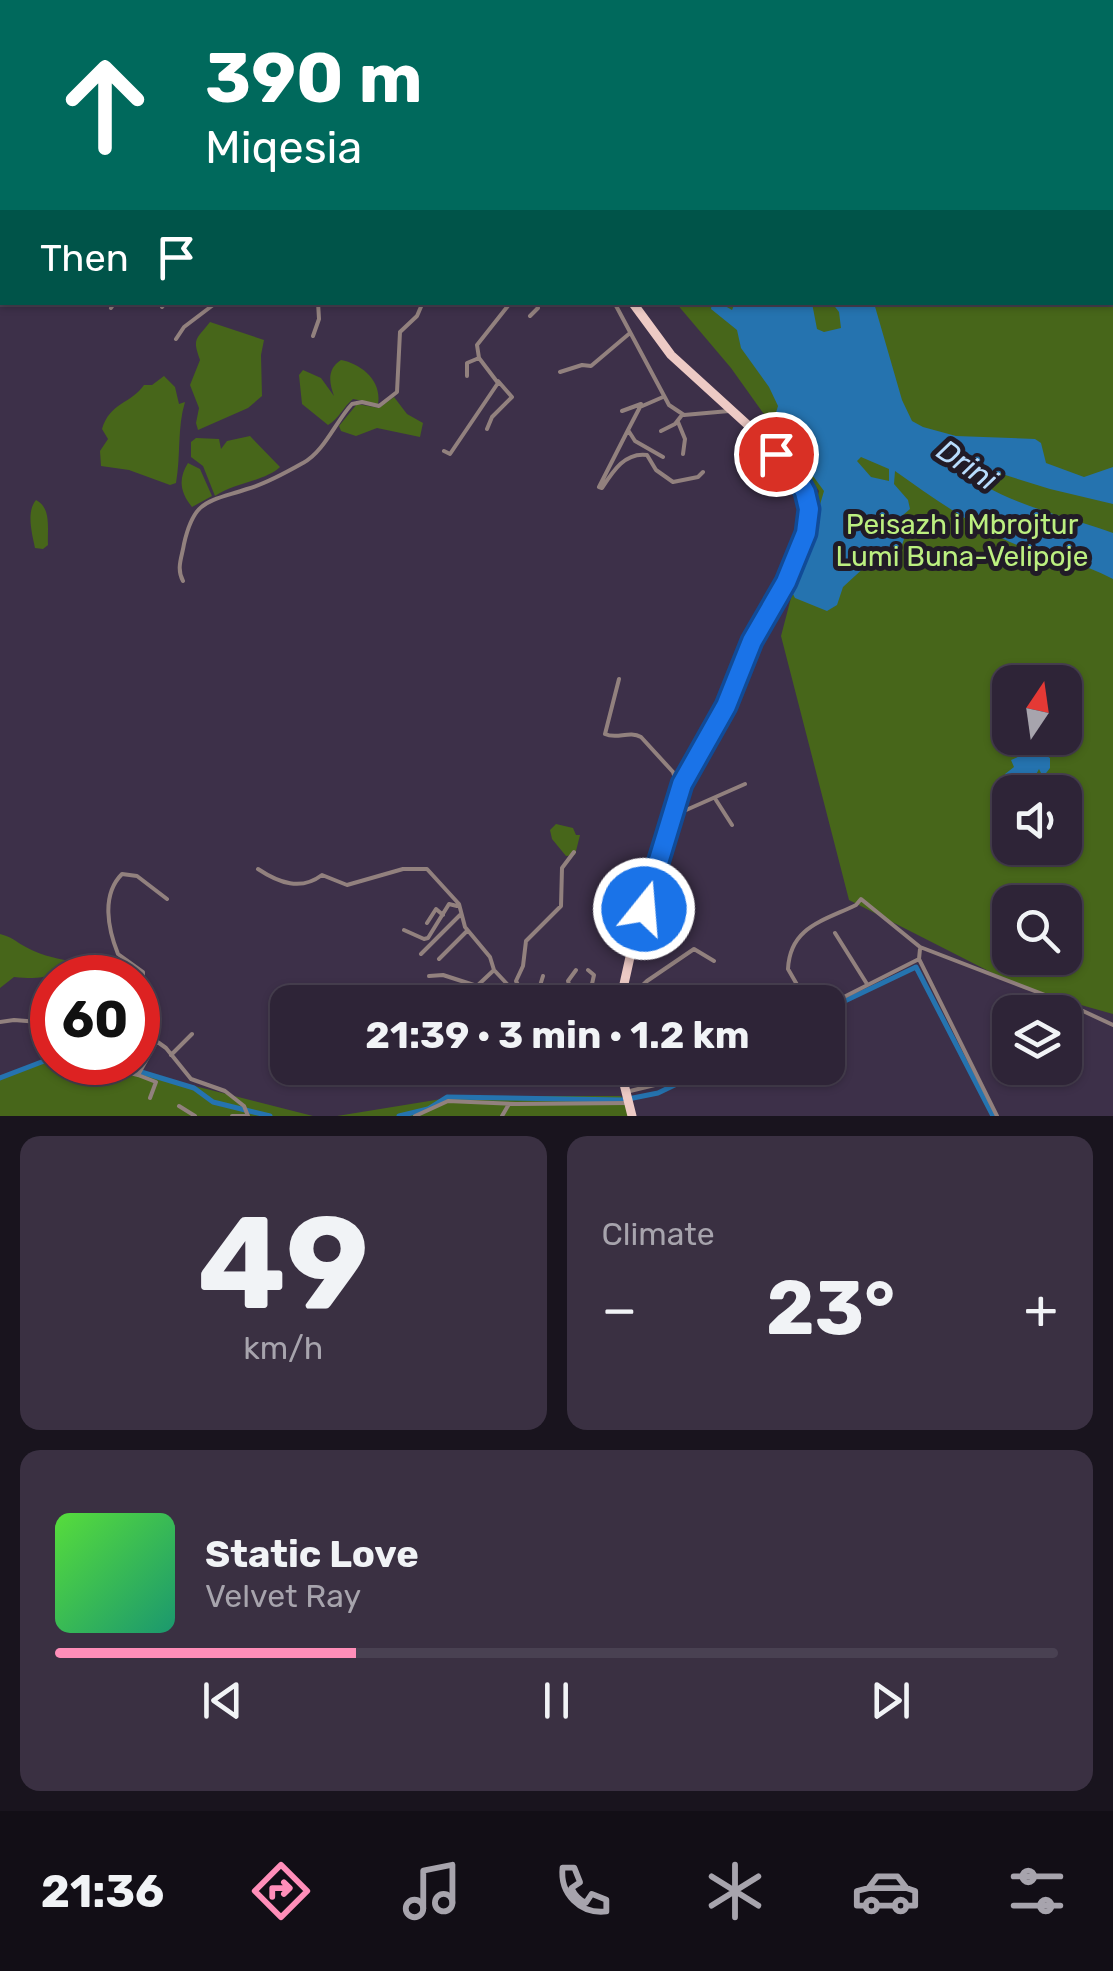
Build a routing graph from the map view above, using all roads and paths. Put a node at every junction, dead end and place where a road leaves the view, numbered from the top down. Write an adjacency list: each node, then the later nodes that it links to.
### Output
1 (215, 305): 11 (street)
2 (318, 305): 10 (street)
3 (422, 305): 29 (street)
4 (508, 305): 12 (street)
5 (537, 305): 8 (street)
6 (616, 305): 9 (street)
7 (634, 305): 18 (main road)
8 (530, 316)
9 (630, 333): 13 (street); 16 (street)
10 (313, 336)
11 (176, 338)
12 (479, 358): 14 (street); 15 (street)
13 (560, 372)
14 (466, 376)
15 (498, 381): 22 (street); 25 (street)
16 (663, 397): 17 (street); 20 (street)
17 (646, 403): 19 (street); 23 (street)
18 (731, 410): 20 (street); 32 (main road)
19 (622, 411)
20 (682, 415): 21 (street)
21 (678, 422): 24 (street); 26 (street)
22 (487, 429)
23 (628, 430): 27 (street); 28 (street)
24 (661, 431)
25 (444, 451)
26 (683, 454)
27 (663, 457)
28 (703, 472)
29 (183, 581)
30 (619, 679): 32 (street)
31 (745, 784): 33 (street)
32 (680, 789): 34 (main road)
33 (715, 798): 34 (street); 35 (street)
34 (673, 814): 63 (main road)
35 (732, 825)
36 (574, 852): 59 (street)
37 (258, 868): 39 (street)
38 (167, 899): 47 (street)
39 (460, 912): 40 (street); 43 (street); 46 (street)
40 (444, 916): 41 (street); 42 (street)
41 (427, 922)
42 (404, 930)
43 (468, 931): 48 (street); 51 (street)
44 (835, 932): 66 (street)
45 (921, 948): 49 (street); 65 (street); 70 (street)
46 (421, 954)
47 (119, 955)
48 (438, 959)
49 (919, 959): 66 (street); 88 (street)
50 (714, 961): 64 (street)
51 (494, 970): 57 (street); 58 (street)
52 (576, 970): 61 (street)
53 (588, 970): 62 (street)
54 (429, 976): 56 (street)
55 (544, 976): 60 (street)
56 (474, 985)
57 (478, 985)
58 (507, 985)
59 (518, 985)
60 (541, 985)
61 (569, 985)
62 (591, 985)
63 (626, 985)
64 (643, 985)
65 (798, 985)
66 (868, 985): 67 (street)
67 (845, 996)
68 (0, 1022): 69 (street)
69 (30, 1022)
70 (1113, 1025)
71 (192, 1034): 73 (street)
72 (160, 1044): 73 (street)
73 (172, 1055): 81 (street)
74 (155, 1085): 77 (street)
75 (623, 1085): 78 (main road)
76 (658, 1085): 78 (street)
77 (150, 1098)
78 (626, 1098): 79 (street); 87 (main road)
79 (509, 1104): 82 (street); 86 (street)
80 (179, 1106): 83 (street)
81 (247, 1114): 84 (street)
82 (425, 1114): 85 (street)
83 (195, 1116)
84 (232, 1116)
85 (416, 1116)
86 (502, 1116)
87 (632, 1116)
88 (997, 1116)

